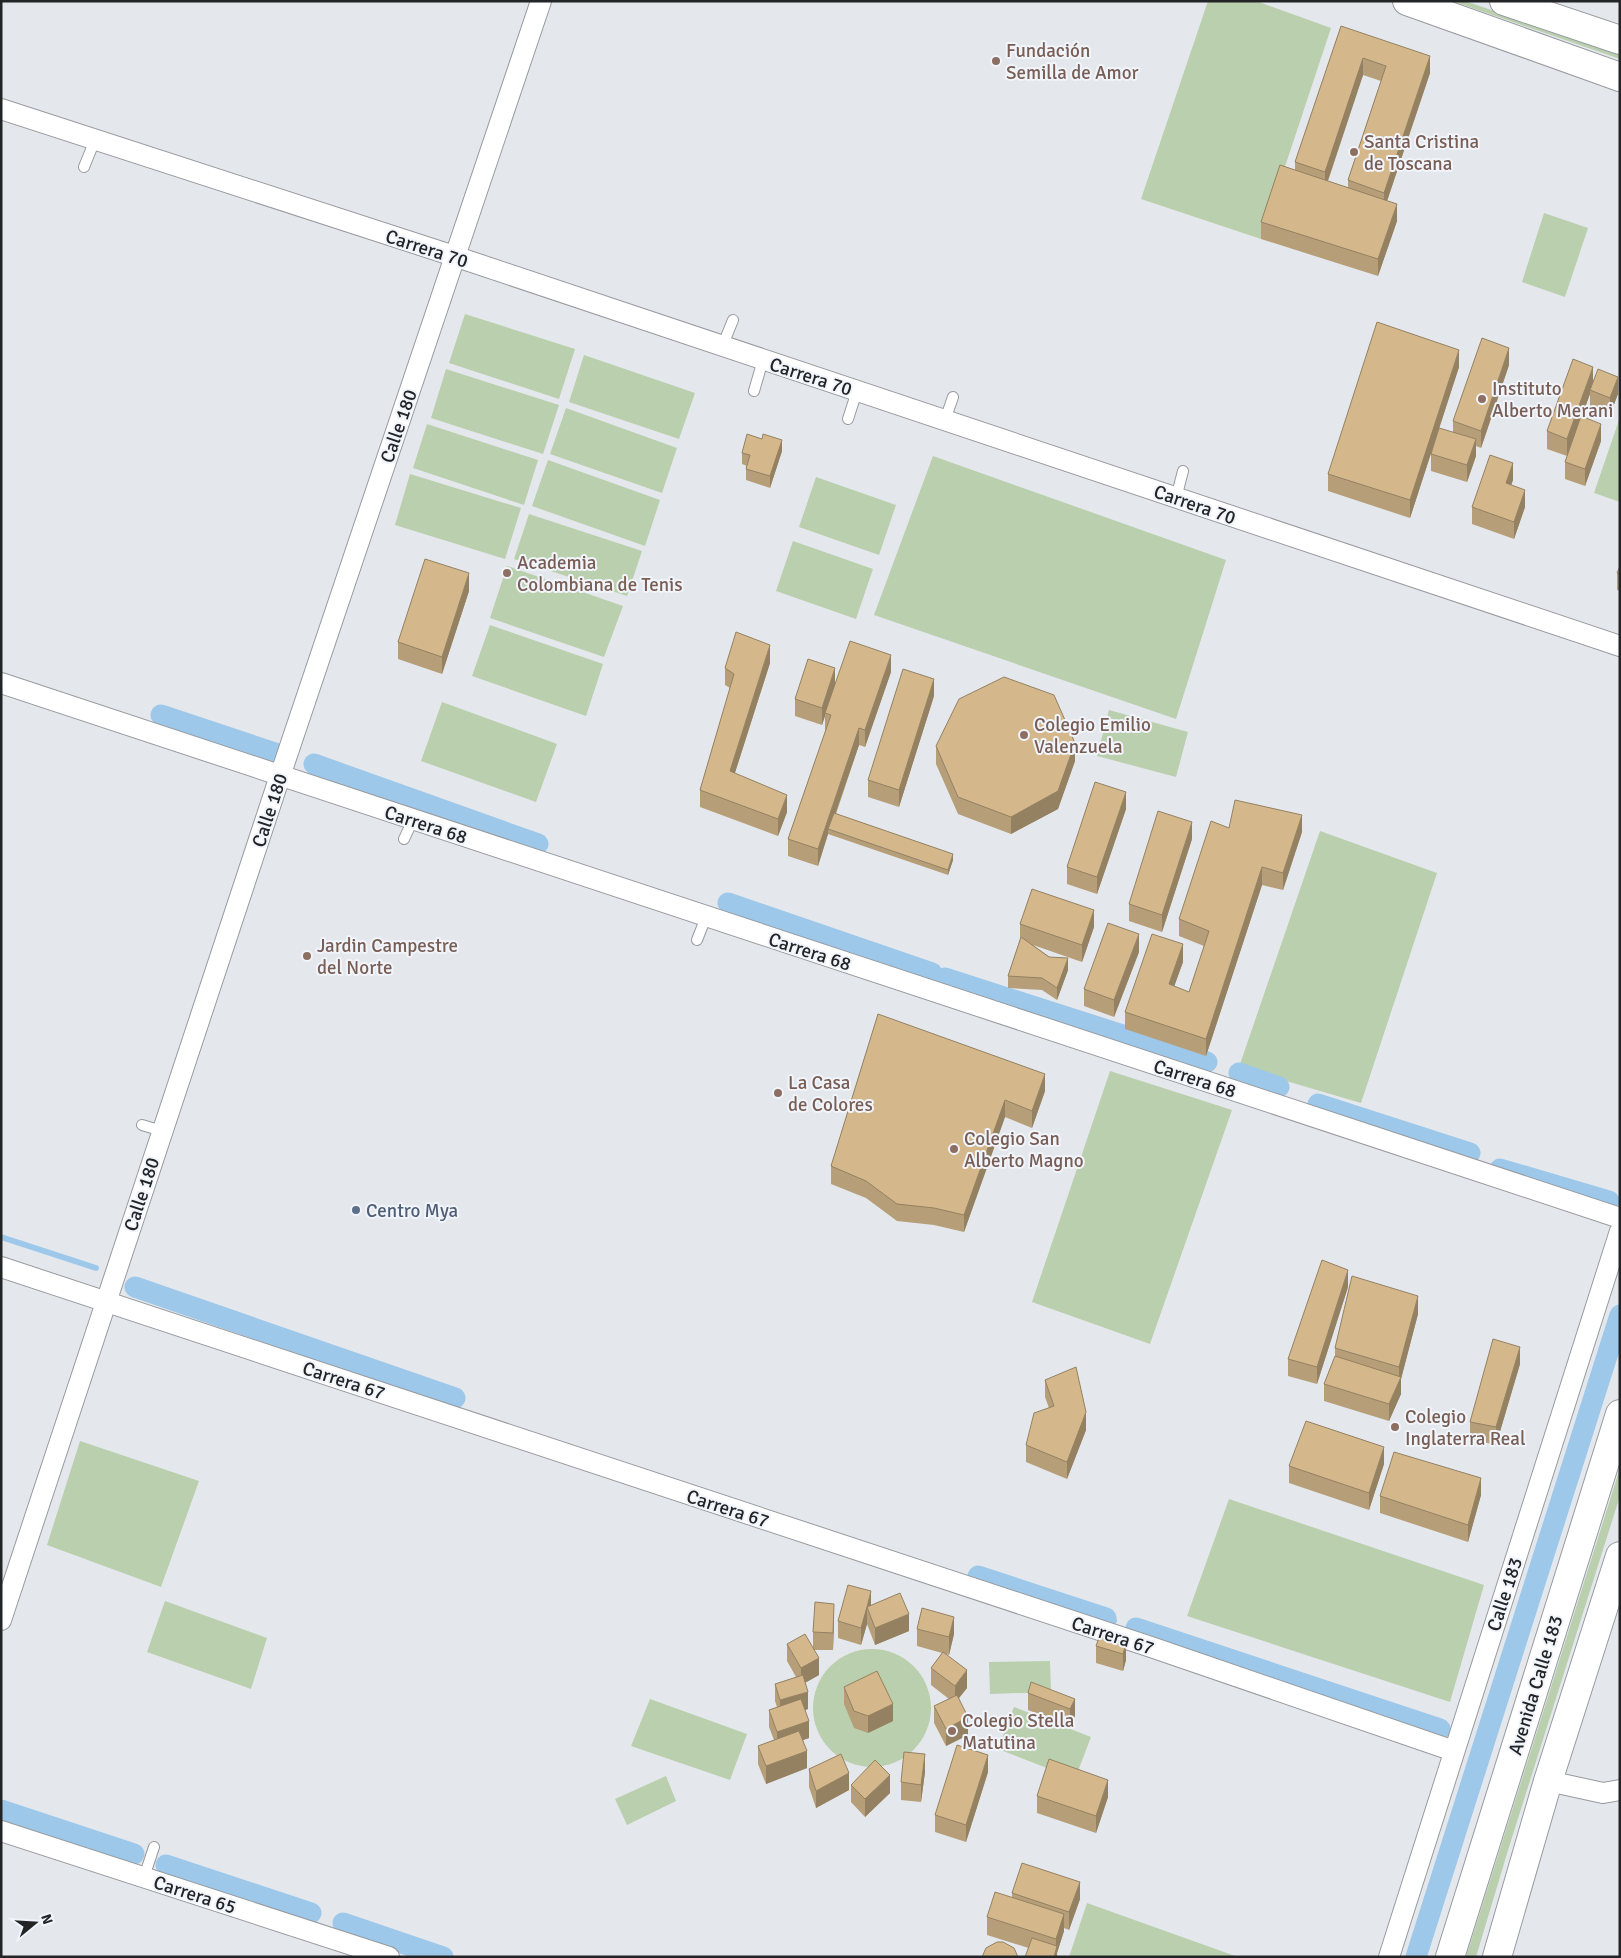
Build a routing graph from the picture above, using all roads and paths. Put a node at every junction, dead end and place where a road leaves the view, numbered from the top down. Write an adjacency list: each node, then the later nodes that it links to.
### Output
1 (541, 1): 9 (street, Calle 180)
2 (1407, 1): 5 (main road)
3 (1504, 1): 4 (main road)
4 (1620, 40)
5 (1620, 77)
6 (1, 109): 7 (street, Carrera 70)
7 (95, 140): 8 (lane); 9 (street, Carrera 70)
8 (84, 167)
9 (454, 256): 11 (street, Carrera 70); 22 (street, Calle 180)
10 (733, 320): 11 (lane)
11 (722, 346): 12 (street, Carrera 70)
12 (763, 360): 13 (lane); 14 (street, Carrera 70)
13 (754, 391)
14 (857, 391): 16 (lane); 17 (street, Carrera 70)
15 (953, 397): 17 (lane)
16 (848, 419)
17 (945, 420): 19 (street, Carrera 70)
18 (1183, 472): 19 (lane)
19 (1176, 498): 20 (street, Carrera 70)
20 (1620, 646)
21 (1, 683): 22 (street, Carrera 68)
22 (280, 776): 23 (street, Carrera 68); 28 (street, Calle 180)
23 (412, 820): 24 (lane); 25 (street, Carrera 68)
24 (404, 838)
25 (706, 916): 26 (lane); 29 (street, Carrera 68)
26 (697, 940)
27 (142, 1125): 28 (lane)
28 (162, 1131): 32 (street, Calle 180)
29 (1620, 1218)
30 (1620, 1231): 36 (street, Calle 183)
31 (1, 1267): 32 (street, Carrera 67)
32 (105, 1302): 35 (street, Calle 180); 36 (street, Carrera 67)
33 (1620, 1414): 44 (main road, Avenida Calle 183)
34 (1620, 1556): 37 (main road)
35 (1, 1620)
36 (1454, 1751): 43 (street, Calle 183)
37 (1548, 1781): 38 (street); 45 (main road)
38 (1620, 1790)
39 (1, 1831): 41 (street, Carrera 65)
40 (154, 1848): 41 (lane)
41 (144, 1877): 42 (street, Carrera 65)
42 (389, 1957)
43 (1389, 1957)
44 (1450, 1957)
45 (1497, 1957)

